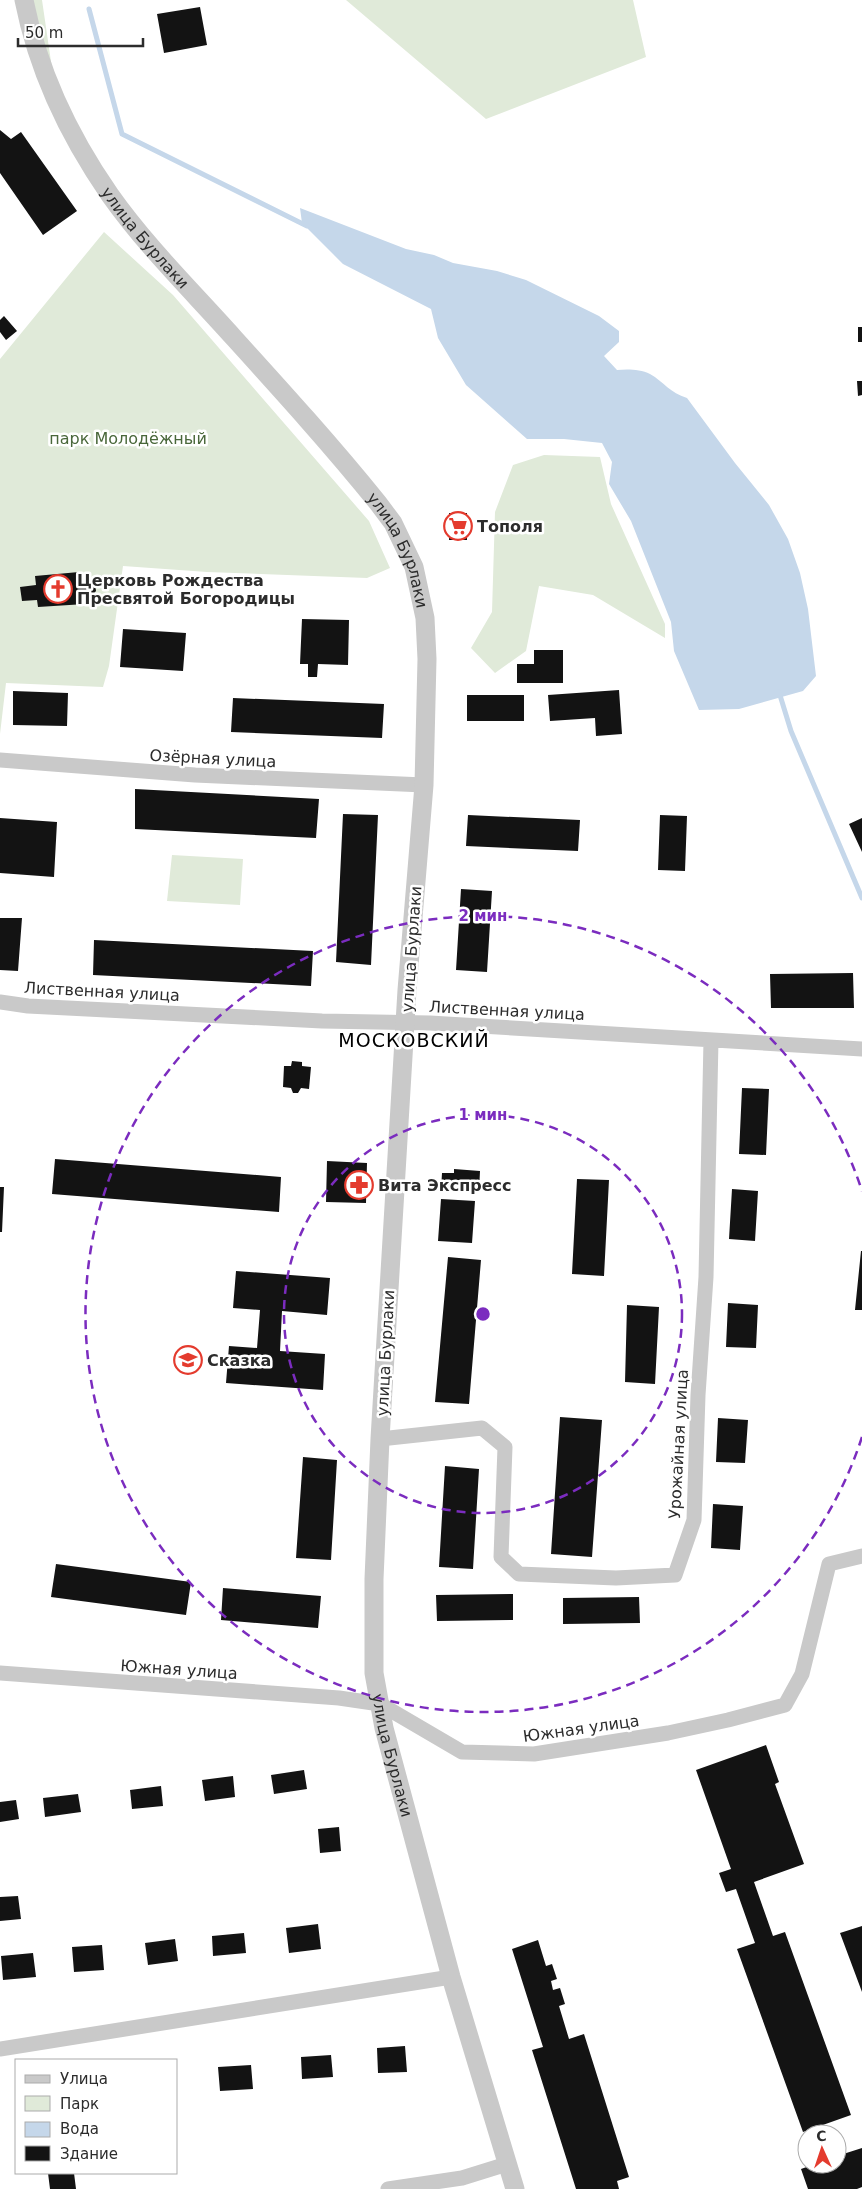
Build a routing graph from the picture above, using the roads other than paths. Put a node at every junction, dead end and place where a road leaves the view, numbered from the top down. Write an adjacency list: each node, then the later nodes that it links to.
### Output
1 (24, 0): 3 (street, улица Бурлаки)
2 (0, 760): 3 (street, Озёрная улица)
3 (424, 785): 5 (street, улица Бурлаки)
4 (0, 1002): 5 (street, Лиственная улица)
5 (406, 1023): 6 (street, Лиственная улица); 8 (street, улица Бурлаки)
6 (711, 1040): 7 (street, Лиственная улица); 8 (street, Урожайная улица)
7 (862, 1049)
8 (380, 1439): 11 (street, улица Бурлаки)
9 (862, 1556): 11 (street, Южная улица)
10 (0, 1673): 11 (street, Южная улица)
11 (380, 1704): 12 (street, улица Бурлаки)
12 (451, 1977): 13 (street); 14 (street, улица Бурлаки)
13 (0, 2049)
14 (507, 2164): 15 (street); 16 (street, улица Бурлаки)
15 (388, 2189)
16 (515, 2189)

